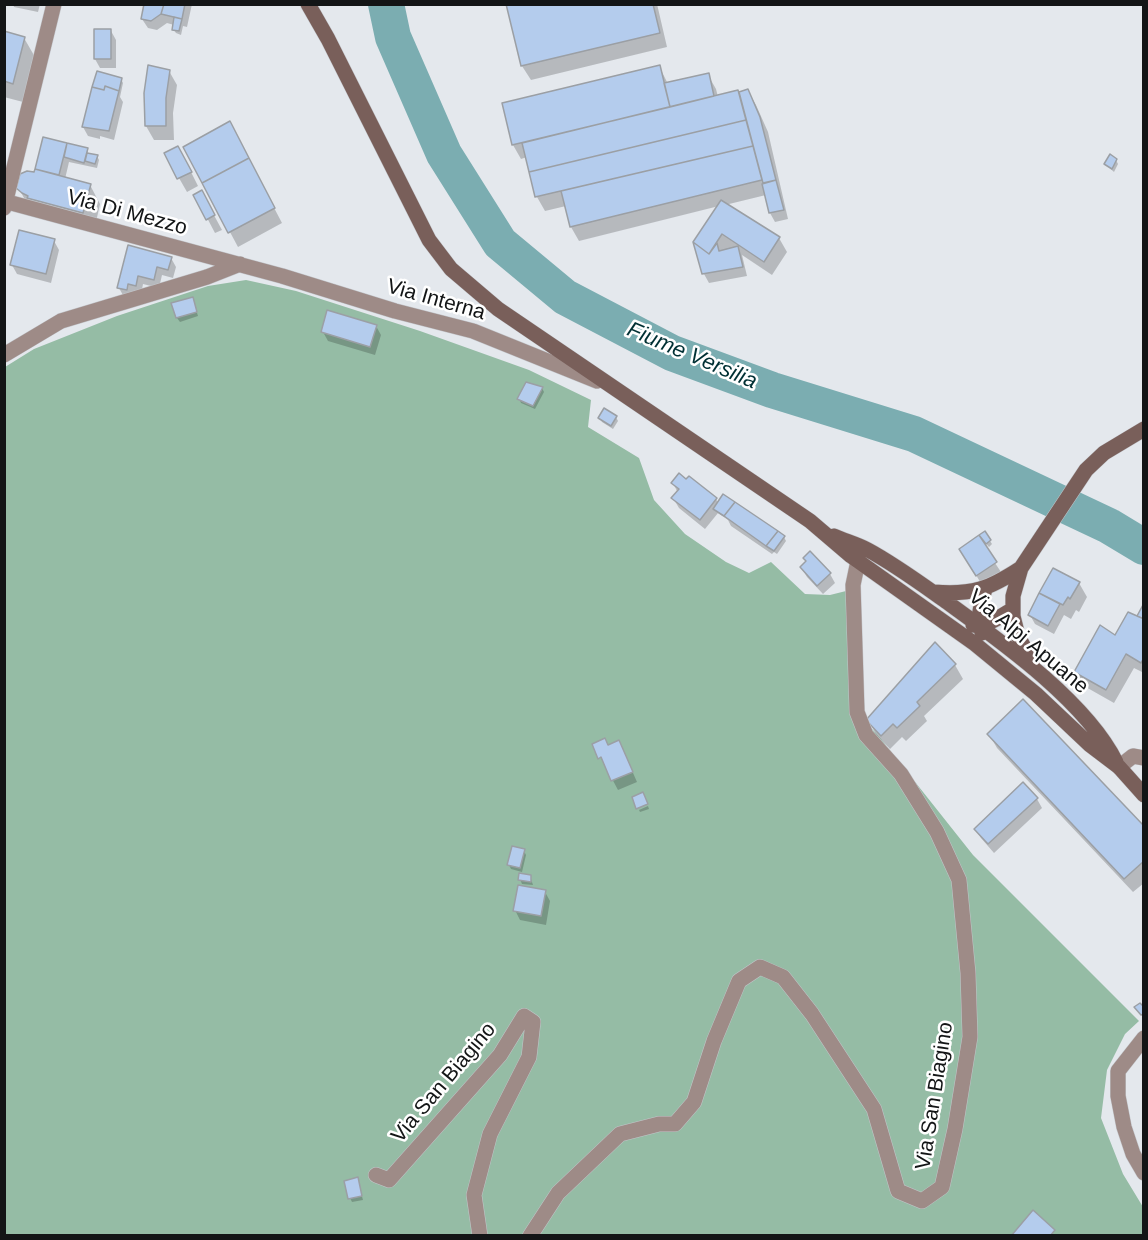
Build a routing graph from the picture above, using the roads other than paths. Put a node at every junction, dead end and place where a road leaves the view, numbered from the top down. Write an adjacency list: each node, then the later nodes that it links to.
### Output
1 (54, 4): 3 (street)
2 (308, 4): 6 (main road)
3 (5, 203): 4 (street, Via Di Mezzo)
4 (240, 264): 5 (street); 6 (street, Via Interna)
5 (4, 355)
6 (617, 389): 8 (main road)
7 (1143, 429): 10 (main road)
8 (821, 531): 9 (main road); 13 (main road, Via Alpi Apuane)
9 (858, 561): 11 (main road); 25 (street, Via San Biagino)
10 (1021, 568): 12 (main road); 14 (main road)
11 (897, 588): 15 (main road); 17 (main road, Via Alpi Apuane)
12 (985, 589): 13 (main road); 15 (main road)
13 (932, 591): 15 (main road, Via Alpi Apuane)
14 (1013, 609): 15 (main road); 16 (main road)
15 (980, 626): 16 (main road, Via Alpi Apuane); 17 (main road)
16 (1040, 675): 19 (main road, Via Alpi Apuane)
17 (1036, 693): 19 (main road, Via Alpi Apuane)
18 (1143, 758): 19 (street)
19 (1119, 767): 20 (main road)
20 (1143, 795)
21 (1143, 1038): 22 (street)
22 (1143, 1173)
23 (376, 1175): 24 (street, Via San Biagino)
24 (480, 1236)
25 (530, 1236)

